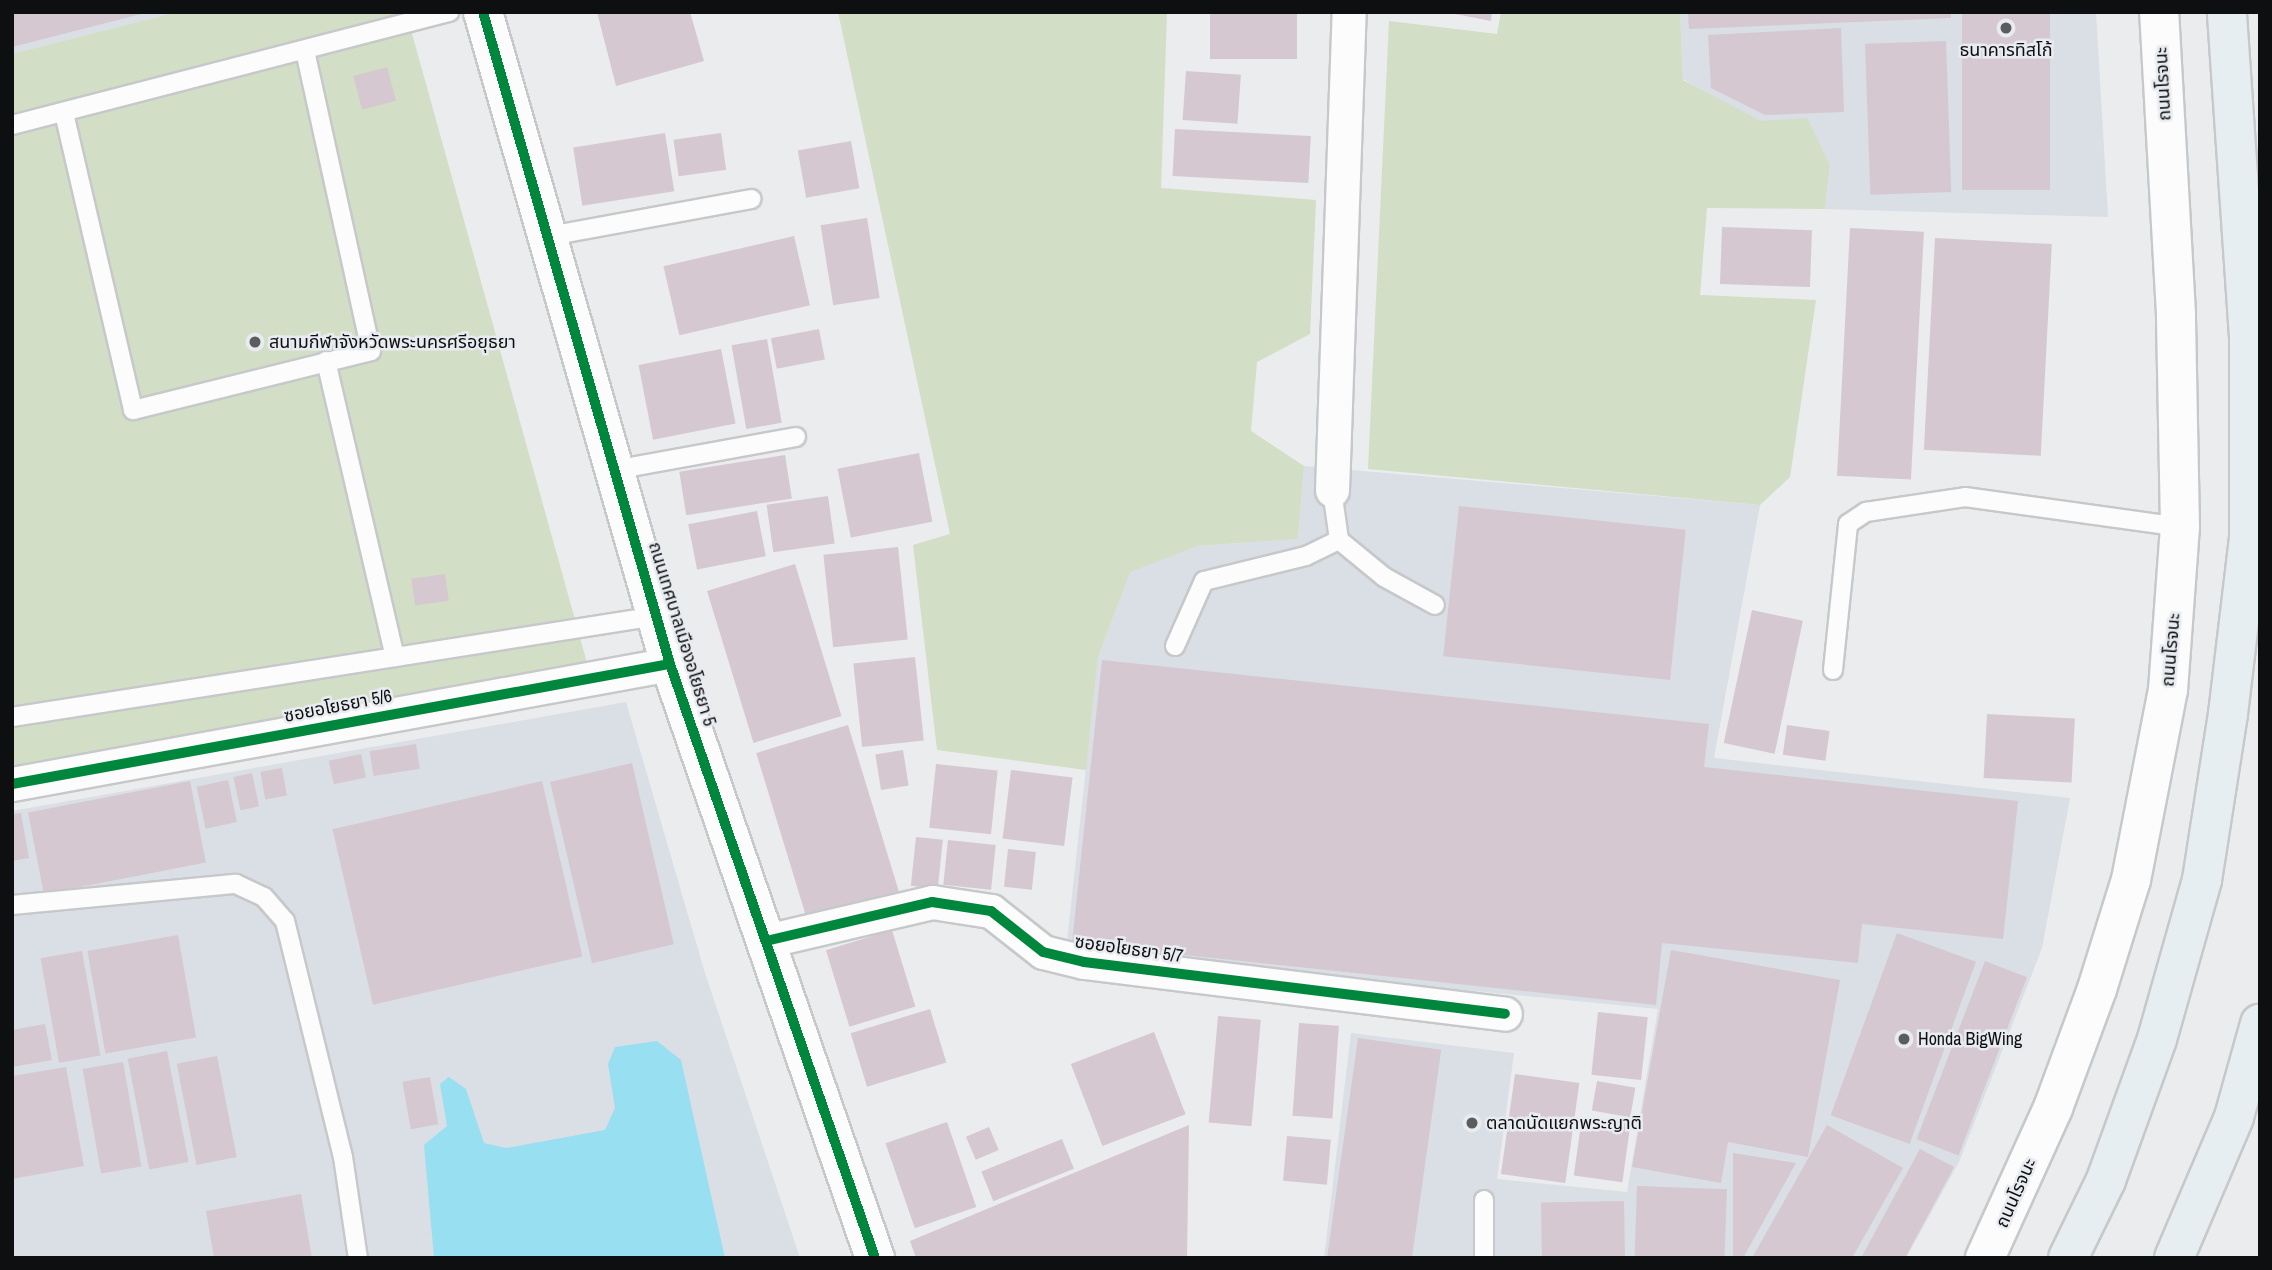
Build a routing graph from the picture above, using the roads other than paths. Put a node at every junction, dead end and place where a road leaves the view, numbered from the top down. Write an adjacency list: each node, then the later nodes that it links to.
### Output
1 (450, 12): 6 (lane)
2 (482, 12): 10 (street, ถนนเทศบาลเมืองอโยธยา 5)
3 (1349, 12): 14 (street)
4 (2159, 12): 15 (street, ถนนโรจนะ)
5 (2227, 12): 34 (main road)
6 (305, 50): 7 (lane); 11 (lane)
7 (64, 113): 8 (lane); 11 (lane)
8 (12, 125)
9 (752, 199): 10 (lane)
10 (544, 237): 13 (street, ถนนเทศบาลเมืองอโยธยา 5)
11 (327, 361): 20 (lane)
12 (796, 437): 13 (lane)
13 (614, 470): 18 (street, ถนนเทศบาลเมืองอโยธยา 5)
14 (1332, 490): 16 (lane)
15 (2180, 527): 22 (lane); 33 (street, ถนนโรจนะ)
16 (1339, 540): 17 (lane); 19 (lane)
17 (1435, 605)
18 (657, 616): 20 (lane); 21 (street, ถนนเทศบาลเมืองอโยธยา 5)
19 (1175, 646)
20 (395, 657): 23 (lane)
21 (670, 664): 24 (street, ซอยอโยธยา 5/6); 26 (street, ถนนเทศบาลเมืองอโยธยา 5)
22 (1833, 670)
23 (12, 717)
24 (12, 784)
25 (12, 905): 30 (lane)
26 (766, 941): 27 (street, ซอยอโยธยา 5/7); 31 (street, ถนนเทศบาลเมืองอโยธยา 5)
27 (1505, 1014)
28 (2260, 1024): 35 (main road)
29 (1484, 1200): 32 (lane)
30 (358, 1258)
31 (875, 1258)
32 (1484, 1258)
33 (1985, 1258)
34 (2068, 1258)
35 (2174, 1258)

